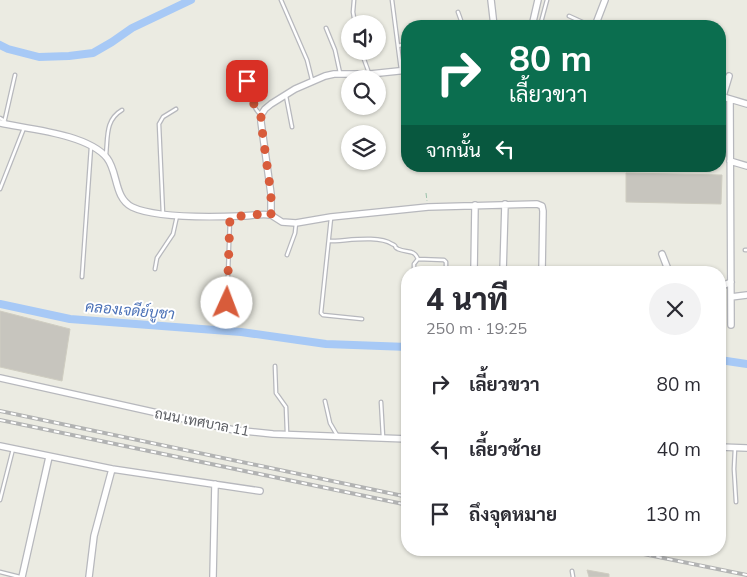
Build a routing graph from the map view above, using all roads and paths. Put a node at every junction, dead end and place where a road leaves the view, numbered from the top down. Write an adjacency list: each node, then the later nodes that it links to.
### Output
1 (281, 0): 27 (lane)
2 (354, 0): 9 (lane)
3 (392, 0): 19 (lane)
4 (492, 0): 12 (street)
5 (538, 0): 13 (street)
6 (547, 0): 14 (lane)
7 (605, 0): 16 (street)
8 (458, 12): 11 (lane)
9 (354, 15)
10 (569, 16): 15 (lane)
11 (461, 20)
12 (494, 20)
13 (533, 20)
14 (542, 20)
15 (578, 20)
16 (597, 20)
17 (326, 28): 24 (lane)
18 (401, 45): 19 (lane)
19 (398, 46): 20 (lane)
20 (401, 58)
21 (242, 65): 35 (lane)
22 (401, 70): 23 (street)
23 (386, 72)
24 (340, 74): 27 (street)
25 (16, 75): 37 (lane)
26 (730, 76): 28 (street)
27 (312, 82): 29 (street)
28 (726, 85)
29 (286, 94): 35 (street); 38 (lane)
30 (726, 98): 31 (street)
31 (730, 99): 32 (street); 42 (street)
32 (747, 104)
33 (176, 109): 49 (lane)
34 (122, 110): 41 (lane)
35 (261, 115): 51 (street)
36 (0, 118): 37 (lane)
37 (4, 122): 39 (street)
38 (292, 127)
39 (24, 128): 40 (street); 44 (lane)
40 (91, 145): 41 (street); 66 (lane)
41 (106, 156): 49 (street)
42 (730, 161): 43 (street); 67 (street)
43 (747, 166)
44 (0, 189)
45 (426, 193): 48 (path)
46 (505, 204): 47 (street); 62 (street); 63 (street)
47 (475, 205): 48 (street); 61 (street)
48 (428, 207): 53 (street)
49 (163, 214): 50 (street)
50 (178, 215): 52 (street); 65 (lane)
51 (271, 216): 52 (street); 54 (street)
52 (230, 217): 71 (lane)
53 (331, 217): 54 (street); 55 (lane)
54 (296, 223): 57 (lane)
55 (329, 241): 58 (lane); 72 (lane)
56 (662, 254): 64 (street)
57 (286, 255)
58 (418, 259): 59 (lane); 60 (lane)
59 (414, 266)
60 (446, 266)
61 (474, 266)
62 (503, 266)
63 (542, 266)
64 (667, 266)
65 (155, 268)
66 (82, 277)
67 (731, 282): 68 (street); 70 (street)
68 (726, 284)
69 (747, 295): 70 (street)
70 (731, 296): 73 (street)
71 (227, 303)
72 (362, 319)
73 (731, 325)
74 (275, 366): 78 (lane)
75 (0, 378): 78 (street, ถนน เทศบาล 11)
76 (326, 401): 79 (lane)
77 (381, 402): 80 (lane)
78 (287, 434): 79 (street, ถนน เทศบาล 11)
79 (337, 436): 80 (street, ถนน เทศบาล 11)
80 (383, 438): 81 (street, ถนน เทศบาล 11)
81 (401, 439)
82 (0, 446): 86 (street)
83 (726, 448): 84 (street)
84 (735, 448): 85 (street); 92 (lane)
85 (747, 448)
86 (13, 449): 87 (street); 91 (lane)
87 (49, 457): 88 (street); 95 (street)
88 (112, 469): 89 (street); 96 (street)
89 (215, 484): 90 (street); 97 (street)
90 (260, 491)
91 (0, 500)
92 (736, 502)
93 (572, 571): 98 (lane)
94 (0, 572): 95 (lane)
95 (22, 577)
96 (89, 577)
97 (213, 577)
98 (573, 577)

